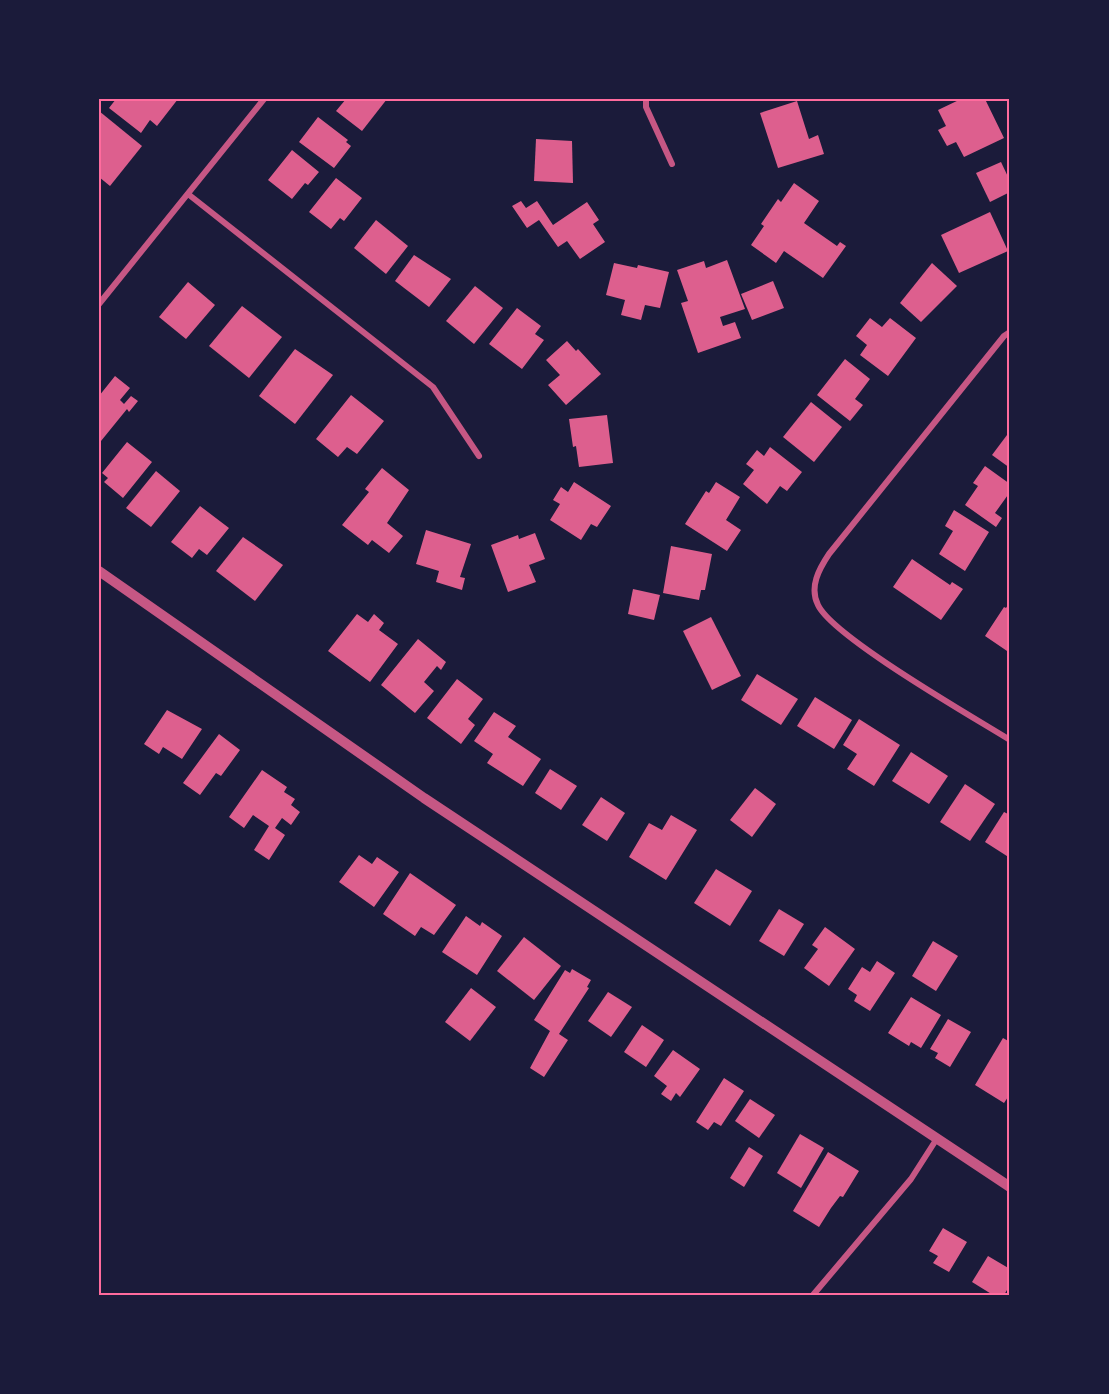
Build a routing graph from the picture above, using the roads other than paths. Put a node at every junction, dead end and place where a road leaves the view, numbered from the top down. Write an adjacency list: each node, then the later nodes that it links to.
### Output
1 (264, 99): 4 (street)
2 (645, 99): 3 (street)
3 (672, 164)
4 (188, 195): 5 (street); 7 (street)
5 (99, 304)
6 (1010, 332): 9 (street)
7 (479, 456)
8 (99, 571): 10 (street)
9 (1010, 740)
10 (936, 1140): 11 (street); 12 (street)
11 (1010, 1187)
12 (813, 1295)

